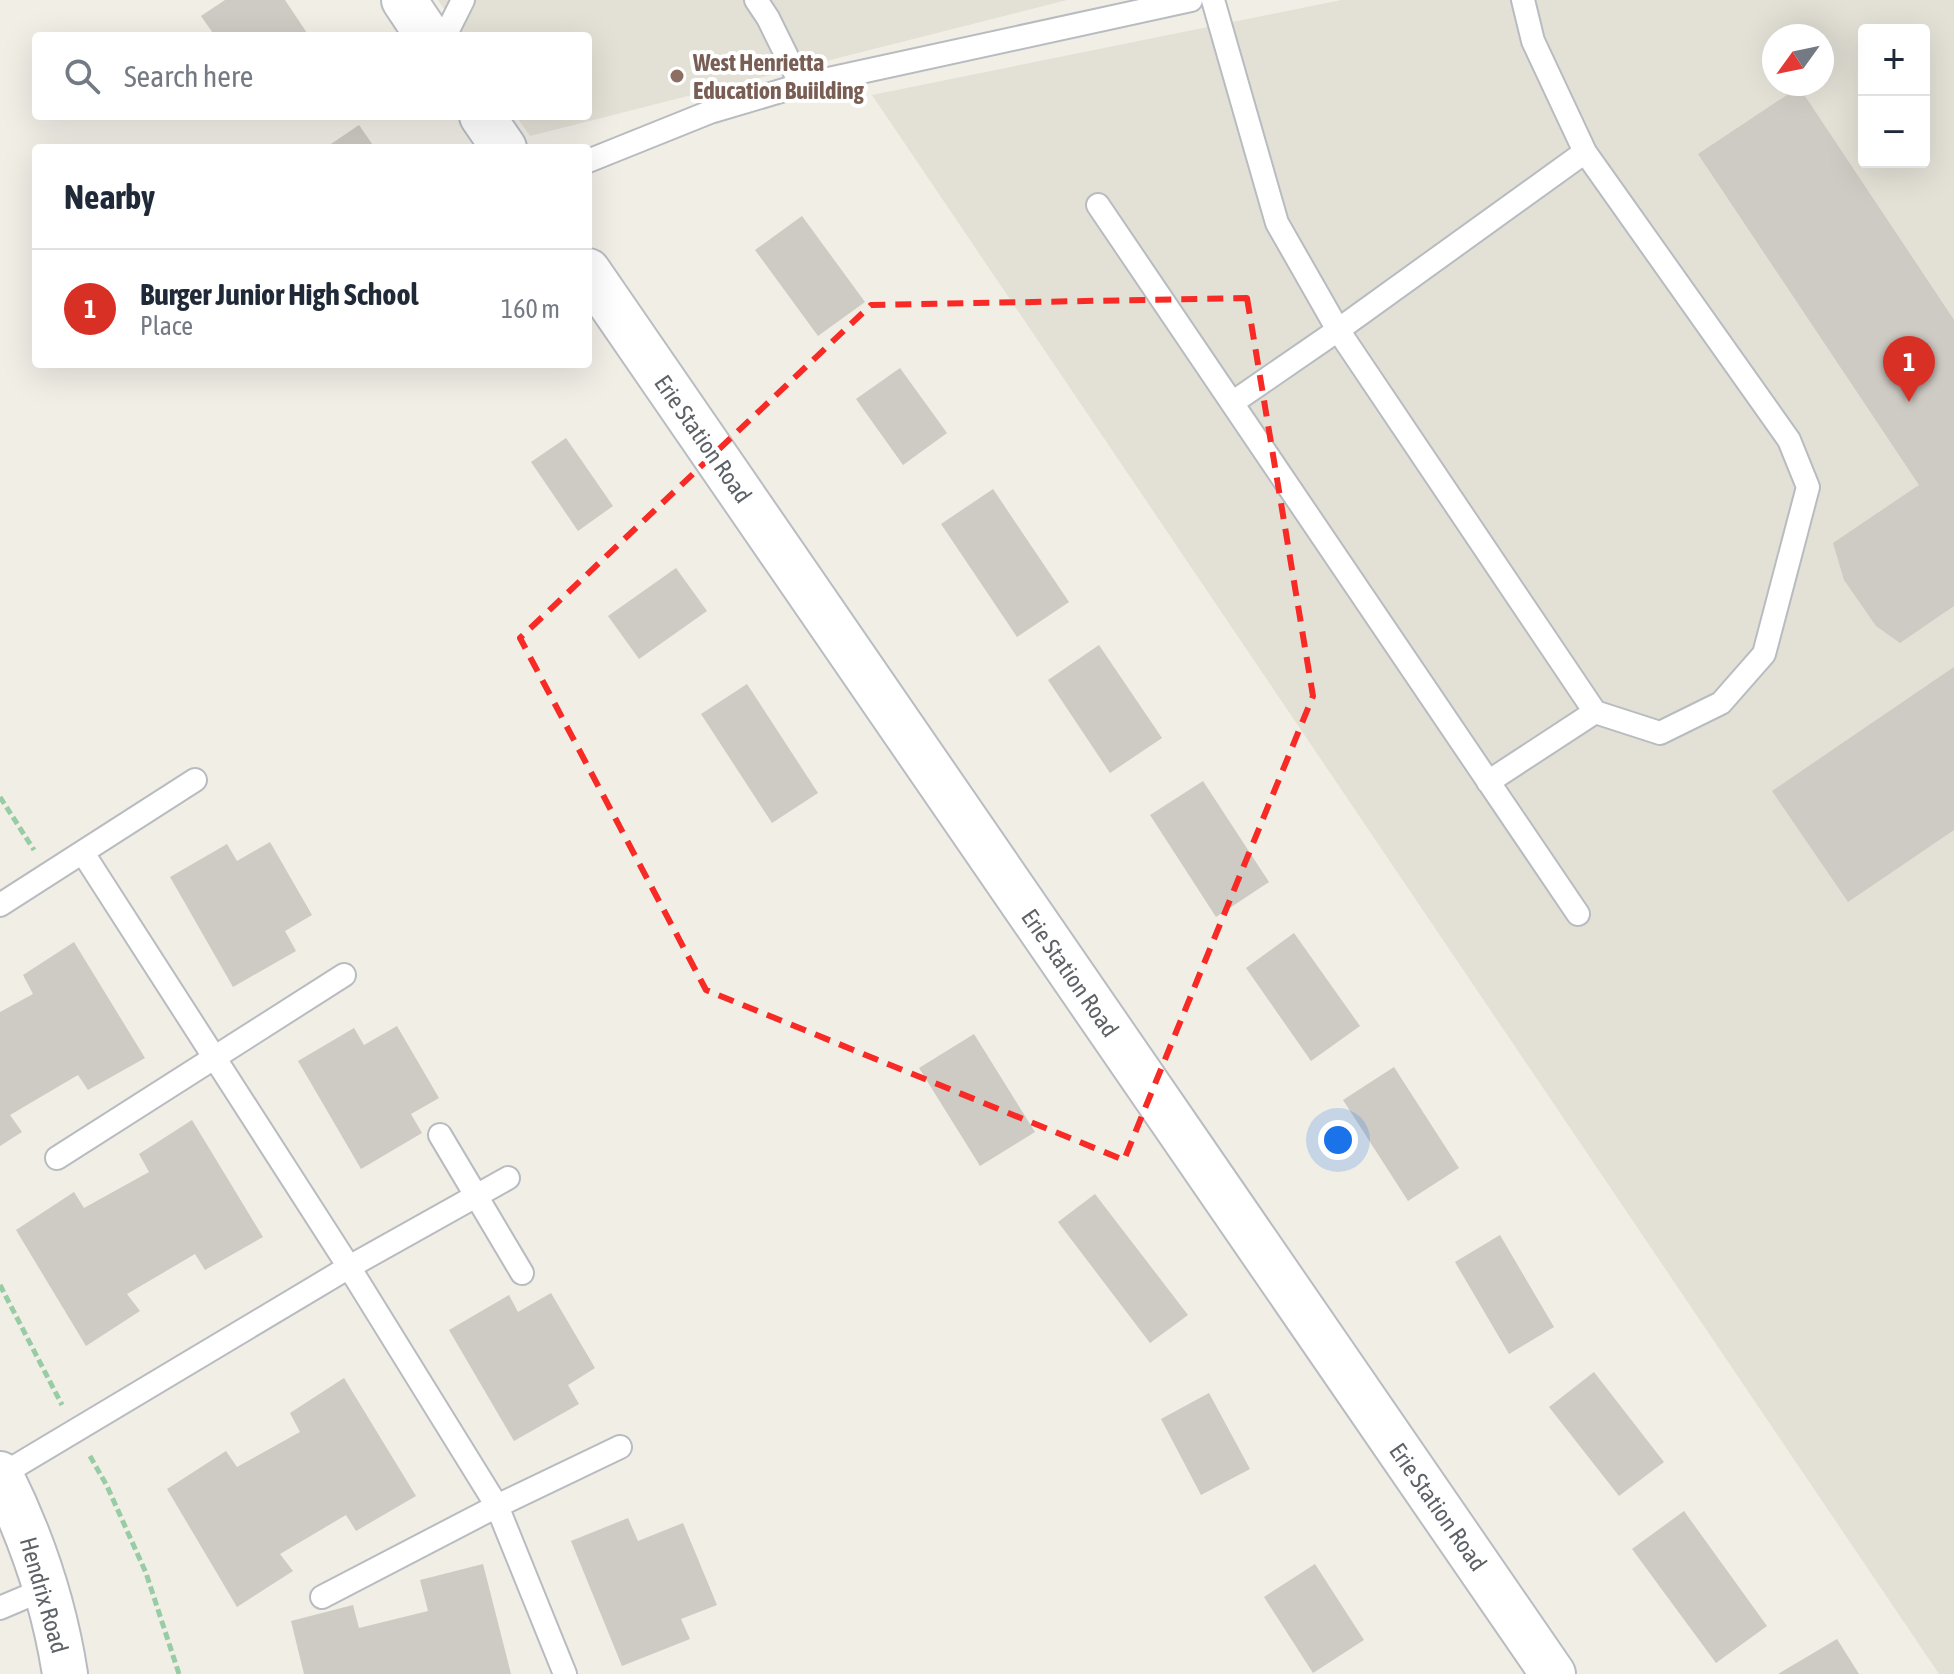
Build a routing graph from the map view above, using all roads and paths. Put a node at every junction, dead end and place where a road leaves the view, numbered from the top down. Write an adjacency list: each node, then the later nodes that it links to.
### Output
1 (404, 0): 7 (main road)
2 (463, 0): 8 (lane)
3 (756, 0): 9 (lane)
4 (1191, 0): 9 (lane)
5 (1213, 0): 16 (lane)
6 (1523, 0): 12 (lane)
7 (425, 32)
8 (447, 32)
9 (801, 85): 13 (lane)
10 (485, 120): 11 (main road)
11 (501, 144)
12 (1585, 152): 16 (lane); 18 (lane)
13 (592, 159)
14 (1098, 205): 17 (lane)
15 (592, 277): 45 (main road, Erie Station Road)
16 (1338, 330): 17 (lane); 18 (lane)
17 (1232, 403): 20 (lane)
18 (1595, 712): 20 (lane)
19 (195, 780): 22 (lane)
20 (1488, 782): 25 (lane)
21 (0, 797): 23 (path)
22 (83, 853): 23 (lane); 27 (lane)
23 (50, 874): 24 (lane)
24 (0, 905)
25 (1578, 914)
26 (344, 975): 27 (lane)
27 (215, 1059): 29 (lane); 32 (lane)
28 (440, 1135): 31 (lane)
29 (57, 1158)
30 (508, 1178): 31 (lane)
31 (477, 1196): 32 (lane); 33 (lane)
32 (349, 1267): 35 (lane); 38 (lane)
33 (522, 1273)
34 (0, 1285): 35 (path)
35 (75, 1430): 37 (lane); 43 (path)
36 (620, 1447): 38 (lane)
37 (0, 1474): 39 (main road, Hendrix Road)
38 (497, 1506): 40 (lane); 44 (lane)
39 (47, 1588): 41 (lane); 42 (main road, Hendrix Road)
40 (322, 1597)
41 (0, 1608)
42 (65, 1674)
43 (179, 1674)
44 (565, 1674)
45 (1553, 1674)

